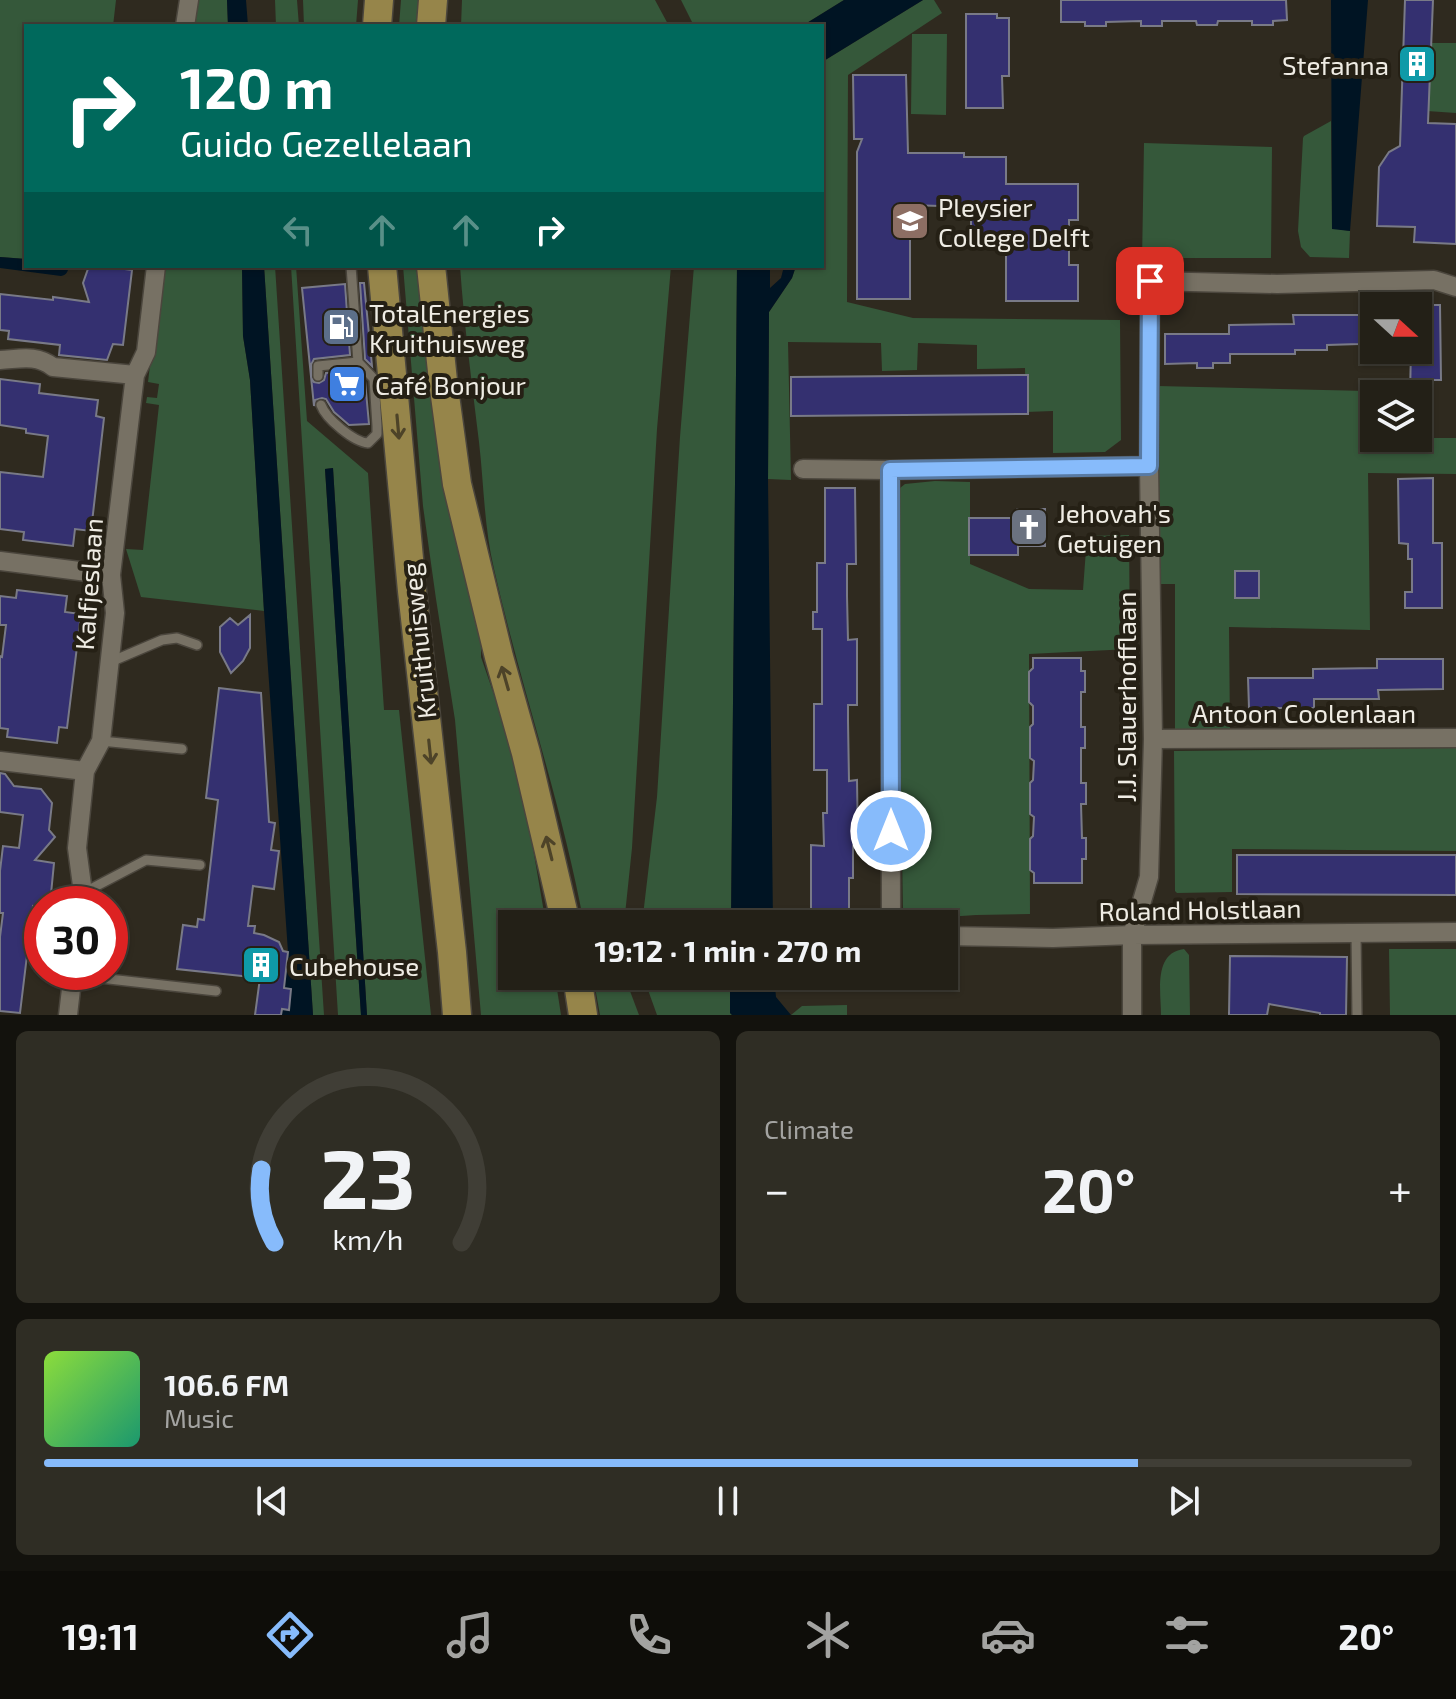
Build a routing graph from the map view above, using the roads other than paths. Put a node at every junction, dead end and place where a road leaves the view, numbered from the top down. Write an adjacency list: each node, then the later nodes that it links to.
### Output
1 (189, 0): 4 (street)
2 (379, 0): 5 (main road)
3 (433, 0): 6 (main road)
4 (185, 24)
5 (377, 24)
6 (431, 24)
7 (156, 268): 14 (street, Kalfjeslaan)
8 (351, 268): 13 (lane)
9 (382, 268): 16 (main road, Kruithuisweg)
10 (431, 268): 34 (main road, one-way to 10)
11 (1456, 287): 18 (street, J.J. Slauerhofflaan)
12 (0, 360): 14 (street)
13 (358, 362): 15 (lane); 16 (lane)
14 (135, 375): 22 (street, Kalfjeslaan)
15 (318, 376)
16 (385, 385): 17 (lane); 45 (main road, Kruithuisweg, one-way to 45)
17 (321, 405)
18 (1149, 466): 20 (street); 26 (street, J.J. Slauerhofflaan)
19 (803, 469): 20 (street)
20 (890, 470): 35 (street)
21 (0, 561): 22 (street)
22 (111, 575): 24 (street, Kalfjeslaan)
23 (197, 645): 24 (lane)
24 (108, 663): 27 (street, Kalfjeslaan)
25 (1456, 738): 26 (street, Antoon Coolenlaan)
26 (1153, 739): 38 (street, J.J. Slauerhofflaan)
27 (101, 741): 28 (lane); 30 (street, Kalfjeslaan)
28 (182, 749)
29 (0, 761): 30 (street)
30 (85, 771): 32 (street, Kalfjeslaan)
31 (200, 865): 33 (lane)
32 (81, 886)
33 (102, 886)
34 (563, 910)
35 (891, 910)
36 (1456, 932): 37 (street, Roland Holstlaan)
37 (1356, 933): 38 (street, Roland Holstlaan); 48 (lane)
38 (1132, 935): 39 (street, Roland Holstlaan); 47 (street, J.J. Slauerhofflaan)
39 (958, 936)
40 (128, 980): 43 (lane)
41 (71, 990): 44 (street)
42 (579, 990): 46 (main road)
43 (216, 991)
44 (68, 1015)
45 (457, 1015)
46 (583, 1015)
47 (1132, 1015)
48 (1357, 1015)

